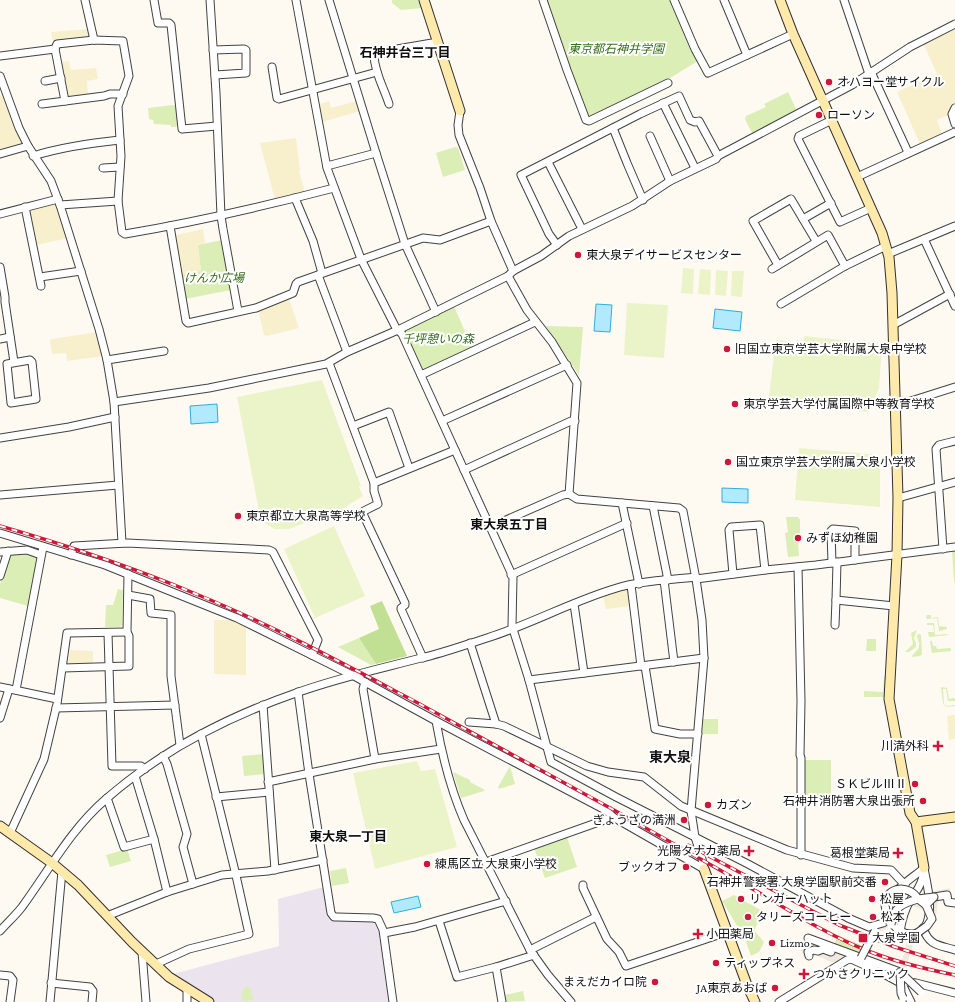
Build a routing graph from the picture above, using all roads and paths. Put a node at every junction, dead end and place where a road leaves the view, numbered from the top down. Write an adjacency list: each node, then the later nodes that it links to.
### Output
1 (85, 0): 14 (street)
2 (154, 0): 40 (street)
3 (210, 0): 17 (street)
4 (296, 0): 29 (street)
5 (330, 0): 26 (street)
6 (424, 0): 15 (street)
7 (543, 0): 28 (street)
8 (674, 0): 18 (street)
9 (724, 0): 18 (street)
10 (780, 0): 13 (street)
11 (844, 0): 22 (street)
12 (955, 24): 22 (street)
13 (793, 34): 18 (street); 32 (street)
14 (94, 40): 16 (street); 30 (street)
15 (438, 42): 21 (street); 37 (street)
16 (55, 49): 19 (street); 25 (street)
17 (213, 50): 23 (street); 23 (street)
18 (747, 55)
19 (0, 56)
20 (272, 67): 29 (street)
21 (377, 72): 26 (street); 35 (street)
22 (870, 73): 32 (street); 47 (street)
23 (215, 75): 40 (street)
24 (0, 76): 45 (street)
25 (61, 78): 27 (street); 31 (street)
26 (353, 79): 29 (street); 46 (street)
27 (45, 81)
28 (668, 82)
29 (313, 90): 52 (street)
30 (123, 94): 31 (street); 44 (street)
31 (65, 101): 34 (street)
32 (822, 101): 38 (street); 50 (street)
33 (663, 103): 41 (street); 50 (street); 55 (street)
34 (42, 104)
35 (389, 104)
36 (955, 108): 39 (street)
37 (460, 111): 69 (street)
38 (832, 120): 56 (street); 63 (street)
39 (955, 124)
40 (217, 126): 67 (street)
41 (614, 128): 51 (street); 60 (street)
42 (955, 132): 47 (street)
43 (650, 136): 57 (street)
44 (120, 140): 49 (street); 53 (street)
45 (28, 146): 48 (street); 49 (street)
46 (376, 153): 52 (street); 75 (street)
47 (907, 153): 56 (street)
48 (0, 154)
49 (33, 156): 62 (street)
50 (718, 156): 55 (street)
51 (548, 162): 72 (street); 76 (street)
52 (327, 166): 58 (street)
53 (120, 167): 54 (street); 61 (street)
54 (102, 168)
55 (695, 168): 57 (street)
56 (857, 177): 65 (street)
57 (670, 181): 60 (street)
58 (334, 188): 59 (street); 78 (street)
59 (295, 198): 67 (street); 82 (street)
60 (643, 200): 72 (street)
61 (118, 201): 62 (street); 70 (street)
62 (59, 202): 64 (street); 81 (street)
63 (831, 203): 65 (street); 68 (street)
64 (25, 207): 66 (street); 84 (street)
65 (871, 208): 77 (street)
66 (0, 214)
67 (221, 216): 70 (street); 89 (street)
68 (803, 219): 74 (street); 74 (street)
69 (491, 221): 75 (street); 83 (street)
70 (170, 226): 89 (street)
71 (955, 226): 73 (street)
72 (582, 229): 76 (street)
73 (924, 239): 77 (street); 86 (street)
74 (816, 241): 79 (street)
75 (405, 244): 78 (street); 90 (street)
76 (557, 245): 83 (street)
77 (887, 250): 79 (street); 92 (street)
78 (362, 259): 82 (street); 93 (street)
79 (845, 266): 87 (street)
80 (0, 267): 94 (street)
81 (81, 271): 84 (street); 98 (street)
82 (320, 274): 89 (street); 97 (street)
83 (510, 274): 90 (street); 91 (street)
84 (40, 277): 85 (street)
85 (41, 286)
86 (950, 294): 88 (street); 92 (street)
87 (781, 304)
88 (955, 306)
89 (238, 311)
90 (436, 312): 93 (street)
91 (535, 322): 101 (street); 102 (street)
92 (893, 325): 105 (street)
93 (398, 330): 97 (street); 102 (street)
94 (10, 337): 95 (street); 99 (street)
95 (0, 339)
96 (164, 351): 98 (street)
97 (347, 352): 100 (street)
98 (107, 360): 104 (street)
99 (14, 362): 99 (street)
100 (329, 363): 104 (street); 109 (street)
101 (567, 365): 107 (street); 108 (street)
102 (421, 375): 107 (street)
103 (955, 387): 105 (street)
104 (114, 402): 106 (street)
105 (895, 406): 121 (street)
106 (115, 417): 110 (street); 117 (street)
107 (442, 421): 112 (street)
108 (575, 421): 114 (street); 119 (street)
109 (353, 426): 113 (street); 116 (street)
110 (0, 438)
111 (955, 441): 118 (street)
112 (455, 450): 113 (street); 114 (street)
113 (410, 468): 116 (street)
114 (464, 470): 125 (street)
115 (955, 482): 118 (street)
116 (374, 483): 158 (street)
117 (118, 485): 120 (street); 127 (street)
118 (940, 487): 121 (street); 130 (street)
119 (569, 494): 122 (street); 125 (street)
120 (0, 496)
121 (898, 498): 135 (street)
122 (622, 503): 123 (street); 124 (street)
123 (653, 506): 144 (street); 145 (street)
124 (627, 523): 142 (street); 146 (street)
125 (490, 528): 142 (street)
126 (0, 533): 128 (street)
127 (122, 543): 134 (street); 157 (street)
128 (43, 546): 133 (street); 134 (street)
129 (955, 547): 130 (street)
130 (944, 549): 135 (street)
131 (8, 551): 132 (street); 133 (street); 143 (street)
132 (0, 552)
133 (41, 555): 170 (street)
134 (71, 555): 140 (street)
135 (897, 555): 136 (street); 151 (street)
136 (855, 560): 137 (street); 137 (street)
137 (834, 562): 138 (street); 149 (street)
138 (798, 567): 139 (street); 203 (street)
139 (765, 570): 141 (street); 141 (street)
140 (128, 574): 148 (street); 157 (street)
141 (734, 574): 144 (street)
142 (511, 575): 153 (street)
143 (0, 576)
144 (696, 578): 145 (street); 159 (street)
145 (666, 580): 146 (street); 160 (street)
146 (639, 584): 147 (street)
147 (631, 585): 150 (street); 161 (street)
148 (128, 595): 154 (street); 173 (street)
149 (836, 600): 151 (street); 152 (street)
150 (574, 604): 153 (street); 164 (street)
151 (894, 606): 198 (street)
152 (835, 625)
153 (513, 630): 156 (street); 166 (street)
154 (127, 632): 155 (street); 162 (street)
155 (108, 633): 162 (street); 163 (street)
156 (470, 643): 158 (street); 180 (street)
157 (312, 655): 165 (street)
158 (423, 658): 165 (street)
159 (704, 658): 160 (street); 182 (street)
160 (674, 662): 161 (street)
161 (643, 666): 164 (street); 182 (street)
162 (110, 667): 163 (street); 175 (street)
163 (63, 668): 172 (street)
164 (584, 673): 166 (street)
165 (354, 676): 167 (street); 171 (street)
166 (529, 680): 184 (street)
167 (365, 682): 178 (street); 187 (street)
168 (0, 687): 169 (street)
169 (8, 689): 170 (street); 177 (street)
170 (16, 690): 172 (street)
171 (298, 692): 174 (street); 189 (street)
172 (57, 699): 176 (street)
173 (175, 705): 175 (street); 183 (street)
174 (263, 705): 181 (street); 191 (street)
175 (110, 707): 176 (street); 188 (street)
176 (56, 708): 200 (street)
177 (0, 718)
178 (436, 721): 185 (street); 196 (street)
179 (469, 722): 180 (street)
180 (496, 724): 184 (street)
181 (200, 734): 183 (street); 194 (street)
182 (698, 734): 195 (street)
183 (180, 745): 186 (street)
184 (546, 746): 195 (street); 201 (street)
185 (441, 749): 187 (street); 205 (street)
186 (163, 756): 188 (street); 212 (street)
187 (374, 759): 189 (street)
188 (145, 769): 190 (street)
189 (309, 774): 191 (street); 204 (street)
190 (135, 776): 193 (street); 202 (street)
191 (268, 782): 192 (street)
192 (269, 792): 194 (street); 208 (street)
193 (107, 798): 202 (street); 206 (street)
194 (216, 798): 211 (street)
195 (691, 811): 201 (street); 203 (street)
196 (613, 817): 205 (street); 209 (street)
197 (955, 817): 198 (street)
198 (916, 822): 207 (street)
199 (0, 826): 200 (street)
200 (10, 833): 206 (street)
201 (695, 837): 209 (street); 224 (street)
202 (154, 839): 215 (street)
203 (801, 855): 214 (street)
204 (323, 860): 208 (street); 230 (street)
205 (486, 862): 218 (street)
206 (52, 863): 210 (street); 226 (street)
207 (924, 868): 214 (street); 225 (street); 228 (street)
208 (275, 870): 211 (street)
209 (704, 870): 229 (street)
210 (62, 871): 221 (street); 243 (street)
211 (236, 874): 212 (street); 239 (street)
212 (193, 884): 215 (street)
213 (583, 885): 222 (street)
214 (902, 886): 217 (street, bridge); 224 (street, bridge)
215 (167, 892): 221 (street)
216 (934, 898): 217 (street, bridge); 219 (street); 220 (street, bridge)
217 (918, 899): 220 (street, bridge); 224 (street, bridge)
218 (506, 901): 223 (street); 236 (street)
219 (949, 902)
220 (926, 905): 231 (street, bridge)
221 (107, 916): 235 (street)
222 (596, 917): 229 (street); 236 (street)
223 (439, 921): 230 (street); 240 (street)
224 (890, 922): 228 (street)
225 (923, 928): 228 (street); 234 (street)
226 (0, 931)
227 (875, 931): 238 (street, bridge)
228 (900, 931)
229 (727, 932): 258 (street)
230 (384, 933): 255 (street)
231 (912, 936)
232 (807, 940): 233 (street)
233 (823, 944): 237 (street); 238 (street)
234 (955, 950)
235 (142, 952): 239 (street); 252 (street)
236 (532, 952): 240 (street); 257 (street)
237 (809, 956)
238 (861, 958): 241 (street)
239 (156, 964): 245 (street)
240 (496, 967): 256 (street)
241 (903, 971): 246 (street, bridge); 248 (street, bridge)
242 (0, 975): 249 (street)
243 (51, 983): 250 (street); 251 (street)
244 (902, 984): 247 (street); 259 (street); 260 (street)
245 (186, 988): 253 (street); 254 (street)
246 (921, 992)
247 (955, 993)
248 (903, 998)
249 (10, 1002)
250 (50, 1002)
251 (92, 1002)
252 (146, 1002)
253 (187, 1002)
254 (209, 1002)
255 (393, 1002)
256 (502, 1002)
257 (571, 1002)
258 (755, 1002)
259 (779, 1002)
260 (911, 1002)

